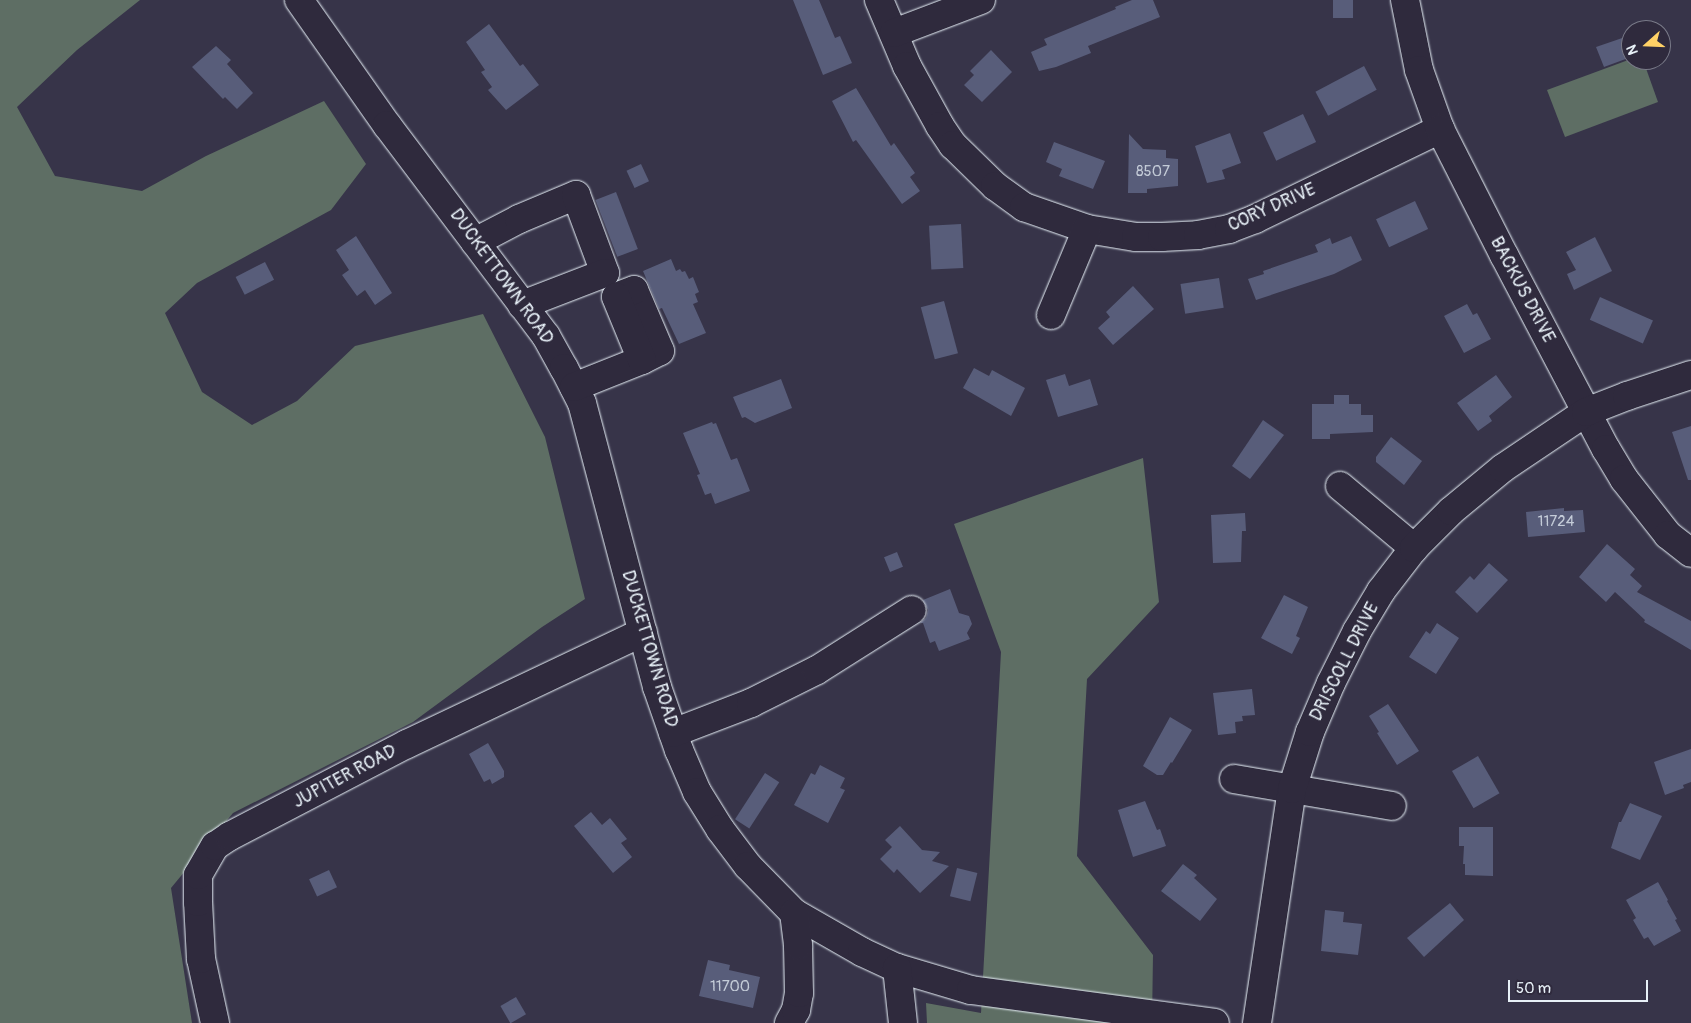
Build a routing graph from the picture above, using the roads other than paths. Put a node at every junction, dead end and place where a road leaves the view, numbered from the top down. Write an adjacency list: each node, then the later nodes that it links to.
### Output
1 (299, 0): 8 (street, DUCKETTOWN ROAD)
2 (879, 0): 5 (street, CORY DRIVE)
3 (981, 0): 5 (street)
4 (1405, 0): 6 (street, BACKUS DRIVE)
5 (894, 33): 7 (street, CORY DRIVE)
6 (1440, 129): 7 (street, CORY DRIVE); 14 (street, BACKUS DRIVE)
7 (1087, 229): 10 (street)
8 (475, 242): 9 (street, DUCKETTOWN ROAD); 9 (street)
9 (522, 305): 13 (street, DUCKETTOWN ROAD)
10 (1050, 315)
11 (642, 360): 13 (street)
12 (1691, 375): 14 (street, DRISCOLL DRIVE)
13 (574, 387): 19 (street, DUCKETTOWN ROAD)
14 (1586, 412): 16 (street, DRISCOLL DRIVE); 17 (street, BACKUS DRIVE)
15 (1340, 486): 16 (street)
16 (1414, 548): 22 (street, DRISCOLL DRIVE)
17 (1691, 553)
18 (912, 610): 20 (street)
19 (643, 632): 20 (street, DUCKETTOWN ROAD); 26 (street, JUPITER ROAD)
20 (673, 733): 24 (street, DUCKETTOWN ROAD)
21 (1234, 779): 22 (street)
22 (1292, 789): 23 (street); 30 (street, DRISCOLL DRIVE)
23 (1392, 806)
24 (794, 913): 25 (street, DUCKETTOWN ROAD); 27 (street)
25 (897, 968): 28 (street); 29 (street, DUCKETTOWN ROAD)
26 (215, 1023)
27 (789, 1023)
28 (903, 1023)
29 (1215, 1023)
30 (1257, 1023)

